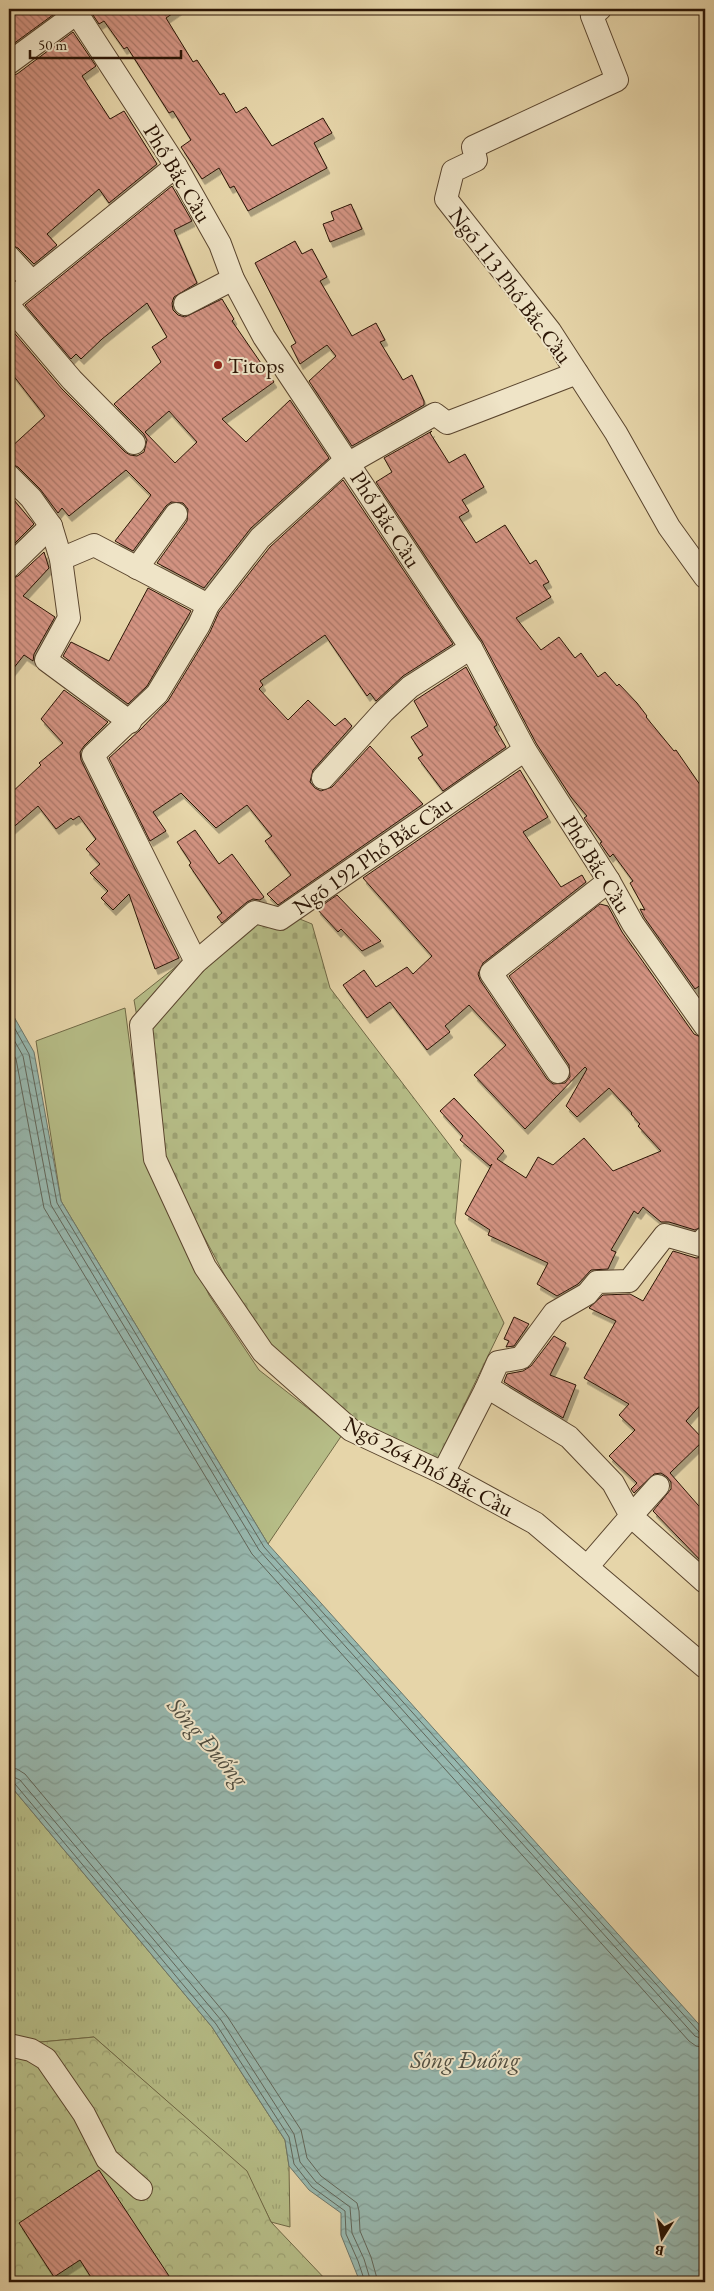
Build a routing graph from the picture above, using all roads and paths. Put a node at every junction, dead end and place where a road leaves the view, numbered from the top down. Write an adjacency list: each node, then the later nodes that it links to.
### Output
1 (600, 9): 11 (street, Ngõ 113 Phố Bắc Cầu)
2 (75, 11): 3 (street); 4 (street, Phố Bắc Cầu)
3 (9, 63)
4 (176, 166): 6 (street, Phố Bắc Cầu); 7 (street)
5 (9, 257): 7 (street)
6 (234, 280): 9 (street); 13 (street, Phố Bắc Cầu)
7 (32, 282): 8 (street)
8 (9, 301)
9 (185, 304)
10 (9, 306): 12 (street)
11 (577, 372): 13 (street); 20 (street, Ngõ 113 Phố Bắc Cầu)
12 (134, 443)
13 (347, 461): 21 (street); 22 (street, Phố Bắc Cầu)
14 (9, 476): 16 (street)
15 (176, 514): 19 (street)
16 (51, 526): 17 (street); 18 (street)
17 (61, 559): 19 (street); 23 (street)
18 (9, 567)
19 (137, 568): 21 (street)
20 (705, 577)
21 (208, 605): 23 (street)
22 (471, 648): 24 (street, Phố Bắc Cầu); 25 (street)
23 (130, 722): 27 (street)
24 (525, 750): 26 (street, Phố Bắc Cầu); 27 (street, Ngõ 192 Phố Bắc Cầu)
25 (323, 778)
26 (609, 881): 28 (street, Phố Bắc Cầu); 29 (street)
27 (196, 962): 32 (street, Ngõ 264 Phố Bắc Cầu)
28 (705, 1026)
29 (558, 1072)
30 (705, 1238): 31 (street)
31 (486, 1389): 32 (street); 34 (street)
32 (443, 1473): 35 (street, Ngõ 264 Phố Bắc Cầu)
33 (658, 1486): 34 (street)
34 (631, 1516): 35 (street); 36 (street)
35 (587, 1567): 37 (street, Ngõ 264 Phố Bắc Cầu)
36 (705, 1582)
37 (705, 1667)
38 (9, 2045): 39 (street)
39 (141, 2189)

